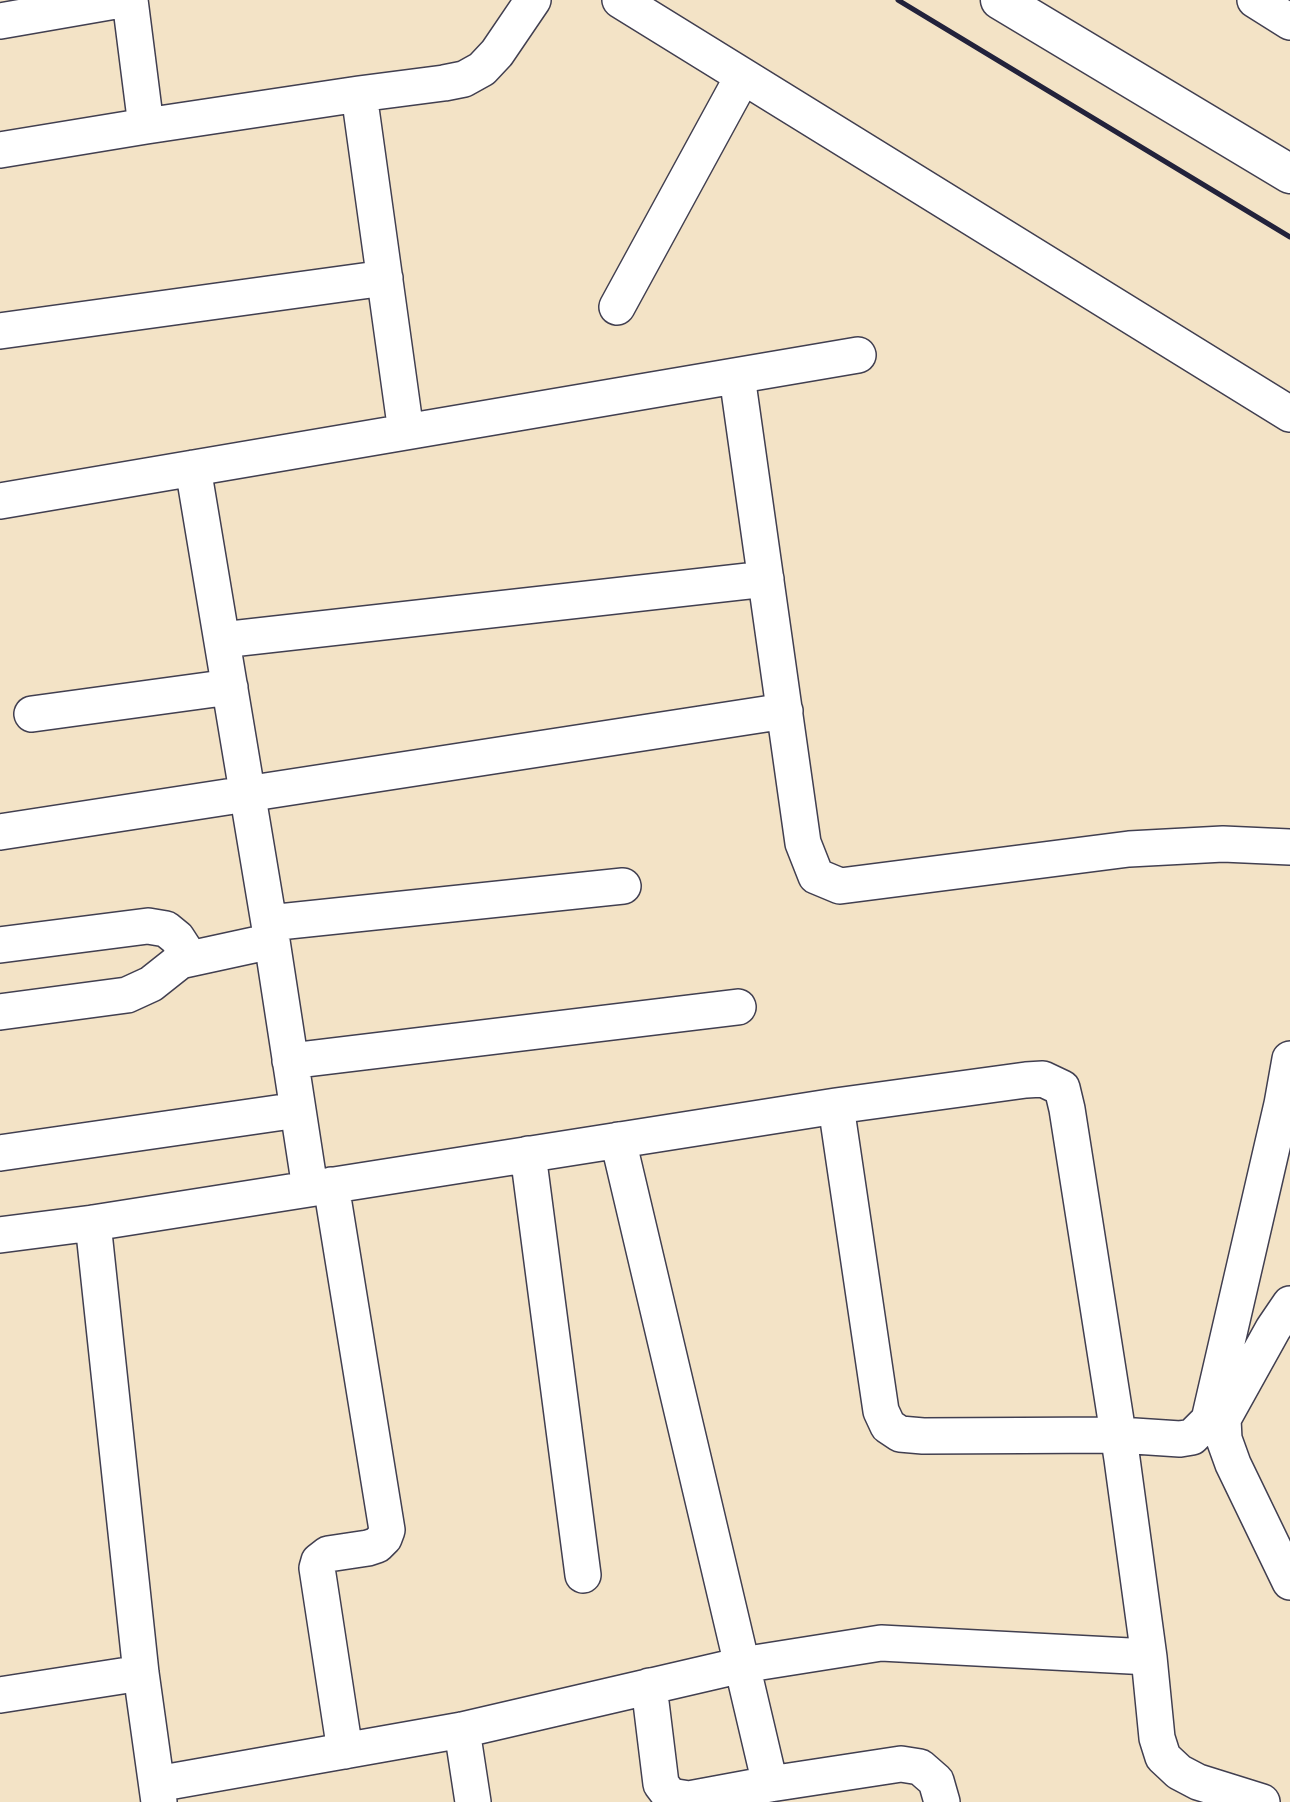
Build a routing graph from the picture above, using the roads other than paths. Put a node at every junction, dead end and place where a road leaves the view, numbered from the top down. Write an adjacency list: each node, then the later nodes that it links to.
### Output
1 (121, 0): 7 (street)
2 (130, 0): 11 (street)
3 (533, 0): 10 (street)
4 (620, 0): 9 (street)
5 (1000, 0): 13 (street)
6 (1255, 0): 8 (street)
7 (0, 21)
8 (1290, 22)
9 (743, 76): 15 (street); 19 (street)
10 (359, 94): 11 (street); 14 (street)
11 (146, 126): 12 (street)
12 (0, 150)
13 (1290, 174)
14 (385, 278): 16 (street); 20 (street)
15 (617, 307)
16 (0, 331)
17 (858, 355): 18 (street)
18 (737, 376): 20 (street); 23 (street)
19 (1290, 414)
20 (407, 432): 21 (street)
21 (193, 468): 22 (street); 24 (street)
22 (0, 501)
23 (766, 579): 24 (street); 26 (street)
24 (222, 640): 25 (street)
25 (230, 687): 27 (street); 28 (street)
26 (785, 711): 28 (street); 30 (street)
27 (32, 714)
28 (247, 794): 29 (street); 32 (street)
29 (0, 832)
30 (1290, 847)
31 (623, 886): 32 (street)
32 (270, 932): 34 (street); 38 (street)
33 (0, 945): 34 (street)
34 (190, 958): 36 (street)
35 (738, 1007): 38 (street)
36 (0, 1012)
37 (1290, 1059): 39 (street)
38 (290, 1060): 41 (street)
39 (1286, 1102): 49 (street)
40 (836, 1106): 42 (street); 49 (street); 49 (street)
41 (298, 1110): 43 (street); 45 (street)
42 (618, 1140): 44 (street); 53 (street)
43 (0, 1153)
44 (528, 1154): 45 (street); 51 (street)
45 (321, 1187): 46 (street); 58 (street)
46 (93, 1223): 47 (street); 54 (street)
47 (0, 1235)
48 (1290, 1304): 50 (street)
49 (1119, 1435): 52 (street)
50 (1287, 1568)
51 (583, 1575)
52 (1149, 1657): 53 (street); 64 (street)
53 (742, 1665): 55 (street); 59 (street)
54 (141, 1673): 56 (street); 60 (street)
55 (649, 1686): 57 (street); 61 (street)
56 (0, 1695)
57 (462, 1730): 58 (street); 62 (street)
58 (345, 1751): 60 (street)
59 (770, 1784): 61 (street); 63 (street)
60 (158, 1793)
61 (708, 1799)
62 (473, 1802)
63 (942, 1802)
64 (1262, 1802)

